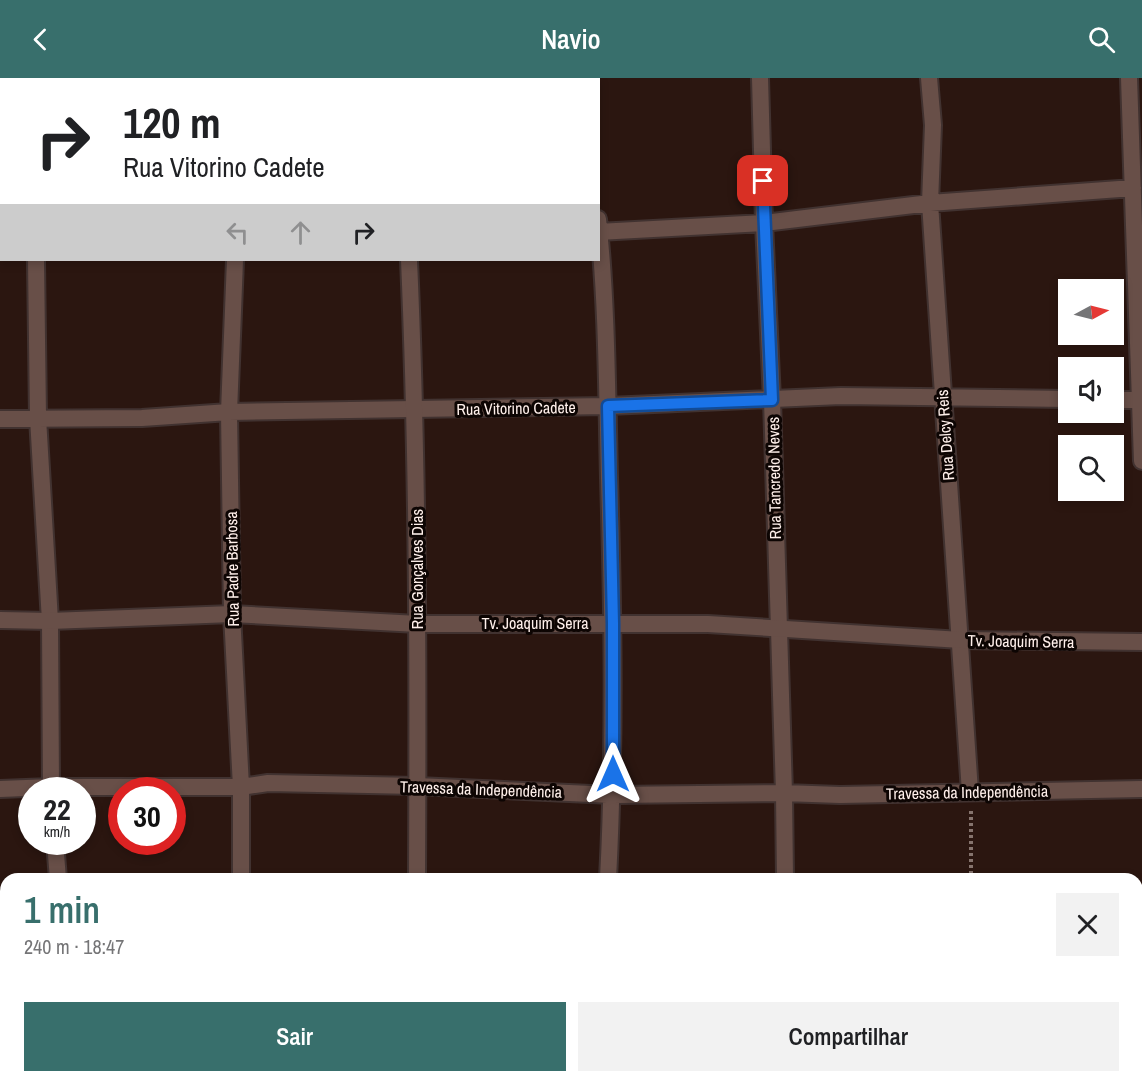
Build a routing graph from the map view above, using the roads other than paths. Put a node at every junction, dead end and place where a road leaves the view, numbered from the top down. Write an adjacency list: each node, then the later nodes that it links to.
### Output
1 (760, 78): 6 (street, Rua Tancredo Neves)
2 (929, 78): 5 (street, Rua Delcy Reis)
3 (1129, 78): 4 (street)
4 (1133, 188): 5 (street); 16 (street)
5 (930, 203): 6 (street); 12 (street, Rua Delcy Reis)
6 (764, 223): 7 (street); 14 (street, Rua Tancredo Neves)
7 (600, 227)
8 (600, 247): 17 (street)
9 (36, 261): 21 (street)
10 (235, 261): 19 (street, Rua Padre Barbosa)
11 (409, 261): 18 (street, Rua Gonçalves Dias)
12 (942, 397): 13 (street, Rua Vitorino Cadete); 14 (street, Rua Vitorino Cadete); 29 (street, Rua Delcy Reis)
13 (1058, 399)
14 (772, 400): 17 (street, Rua Vitorino Cadete); 28 (street, Rua Tancredo Neves)
15 (1124, 400): 16 (street)
16 (1140, 400): 22 (street)
17 (608, 406): 18 (street, Rua Vitorino Cadete); 26 (street)
18 (416, 409): 19 (street, Rua Vitorino Cadete); 27 (street, Rua Gonçalves Dias)
19 (229, 412): 21 (street, Rua Vitorino Cadete); 23 (street, Rua Padre Barbosa)
20 (0, 418): 21 (street, Rua Vitorino Cadete)
21 (38, 418): 25 (street)
22 (1142, 461)
23 (232, 614): 25 (street, Tv. Joaquim Serra); 27 (street, Tv. Joaquim Serra); 33 (street, Rua Padre Barbosa)
24 (0, 620): 25 (street, Tv. Joaquim Serra)
25 (50, 621): 31 (street)
26 (613, 623): 27 (street, Tv. Joaquim Serra); 28 (street, Tv. Joaquim Serra); 40 (street)
27 (418, 624): 32 (street, Rua Gonçalves Dias)
28 (778, 627): 29 (street, Tv. Joaquim Serra); 39 (street, Rua Tancredo Neves)
29 (961, 640): 30 (street, Tv. Joaquim Serra); 38 (street, Rua Delcy Reis)
30 (1142, 642)
31 (51, 777)
32 (417, 786): 33 (street, Travessa da Independência); 40 (street, Travessa da Independência); 44 (street, Rua Gonçalves Dias)
33 (241, 787): 36 (street, Travessa da Independência); 43 (street, Rua Padre Barbosa)
34 (0, 789): 35 (street, Travessa da Independência)
35 (18, 789)
36 (96, 789)
37 (1142, 789): 38 (street, Travessa da Independência)
38 (970, 792): 39 (street, Travessa da Independência)
39 (784, 793): 40 (street, Travessa da Independência); 46 (street, Rua Tancredo Neves)
40 (613, 795): 45 (street)
41 (56, 855): 42 (street)
42 (58, 873)
43 (241, 873)
44 (417, 873)
45 (608, 873)
46 (785, 873)

